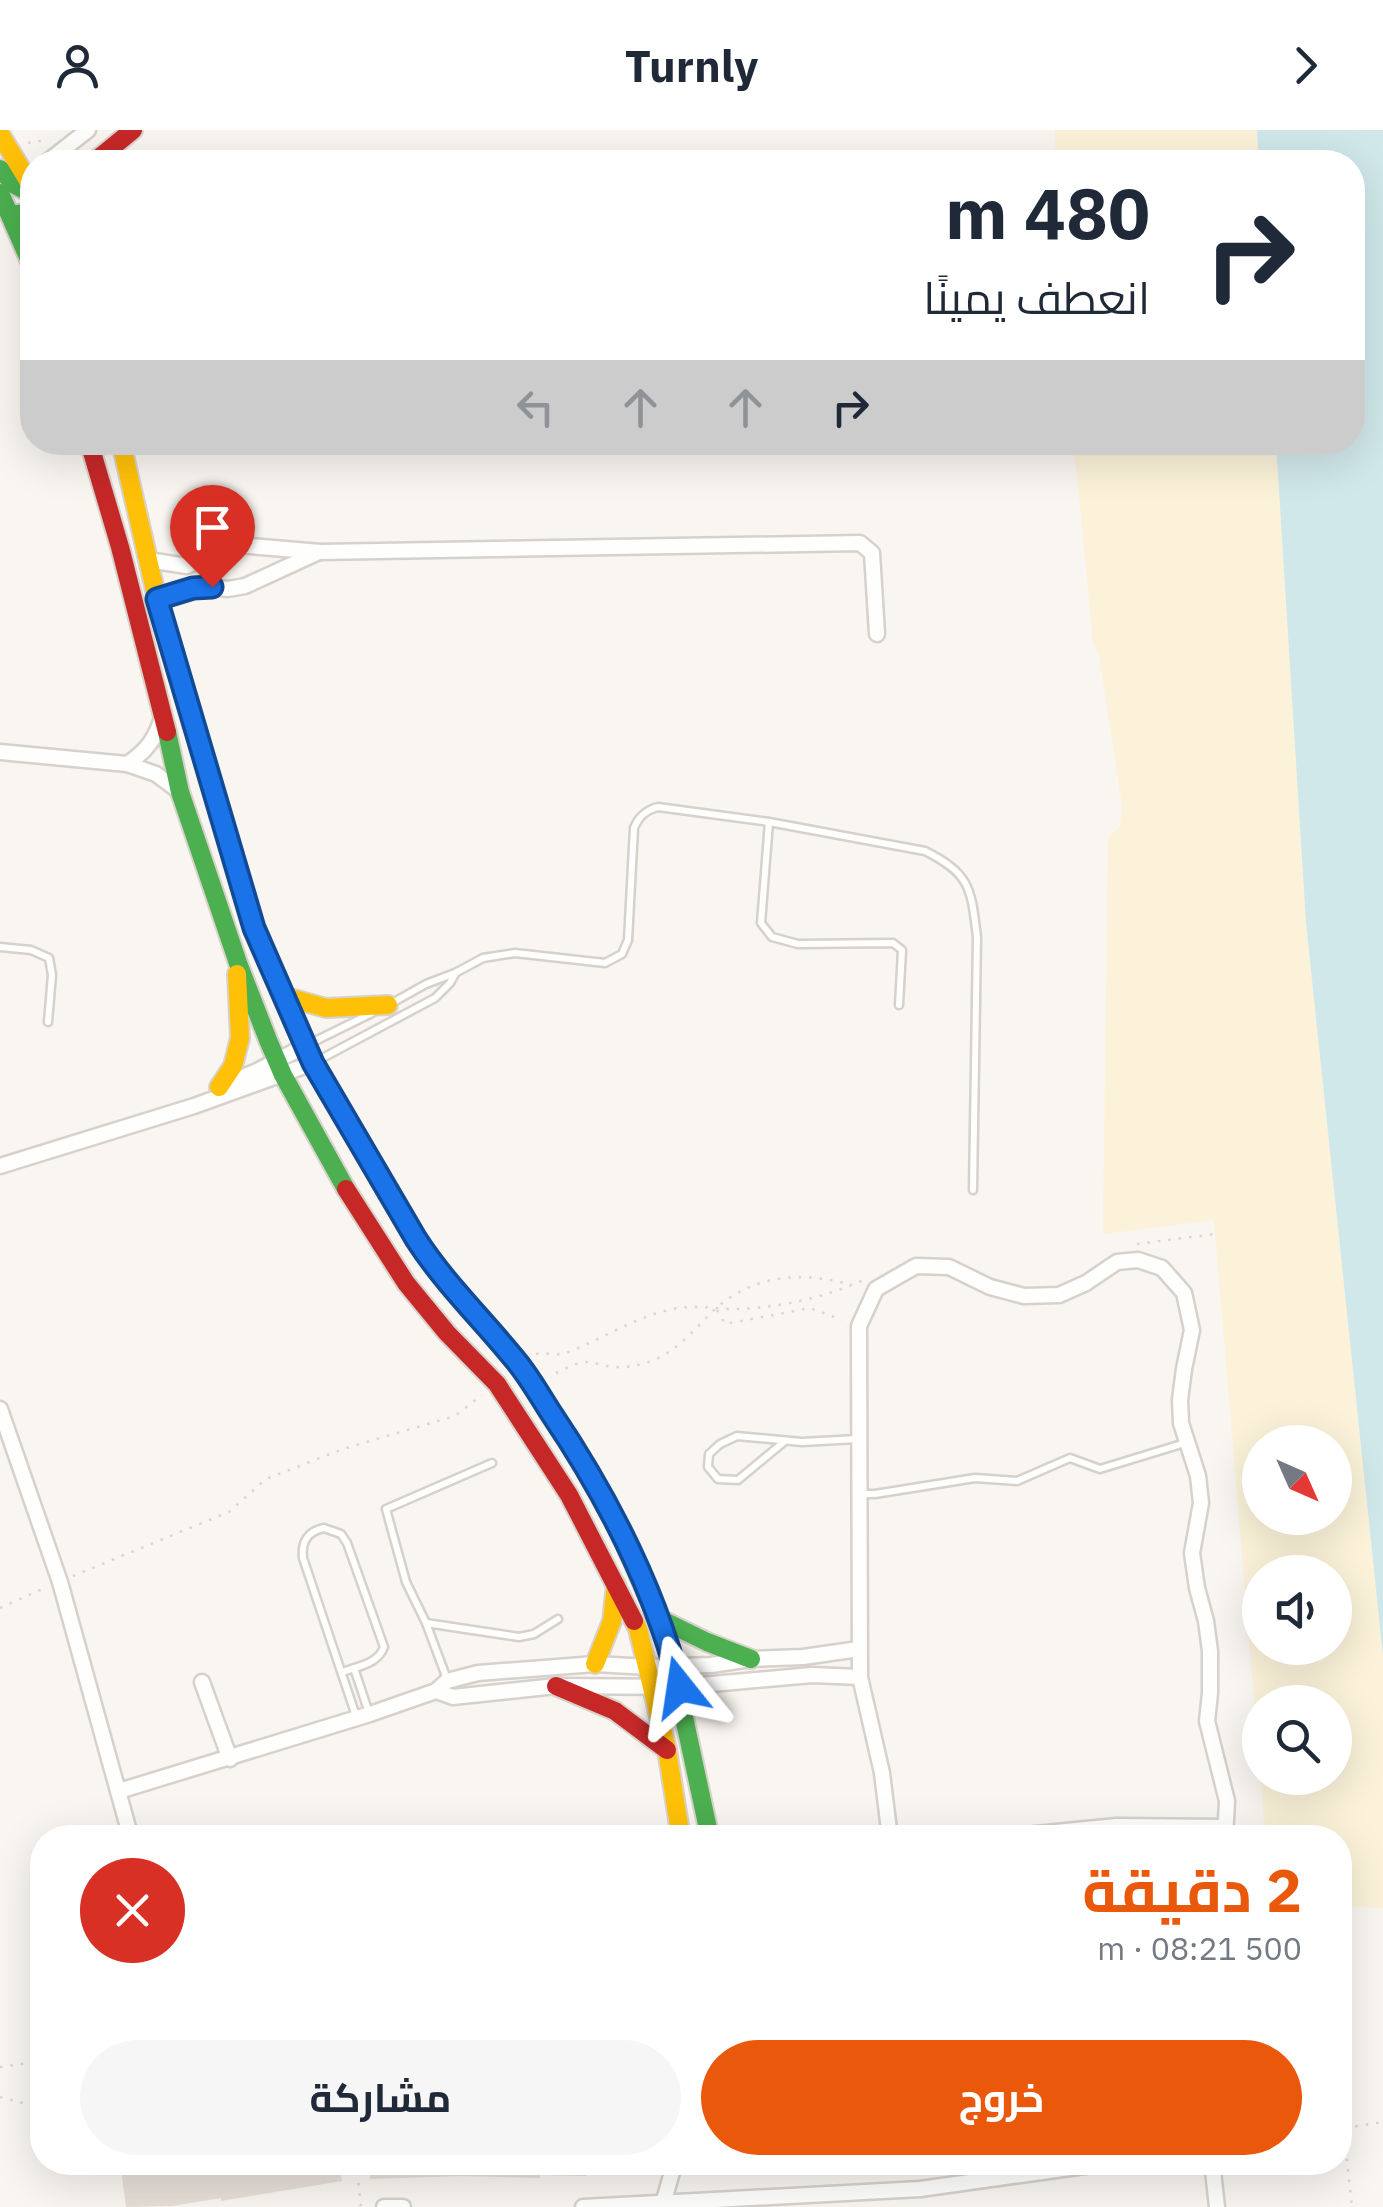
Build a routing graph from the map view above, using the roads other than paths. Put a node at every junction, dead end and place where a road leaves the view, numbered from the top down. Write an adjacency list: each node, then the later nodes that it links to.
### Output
1 (88, 130): 5 (street)
2 (124, 130): 6 (street)
3 (133, 130): 7 (street)
4 (0, 134): 9 (street)
5 (62, 150)
6 (97, 150)
7 (109, 150)
8 (0, 169): 10 (street)
9 (20, 183)
10 (20, 186)
11 (93, 455): 13 (street)
12 (124, 455): 15 (street)
13 (120, 548): 15 (street); 18 (street)
14 (320, 552): 15 (street); 16 (street); 17 (street)
15 (149, 567): 16 (street)
16 (157, 599): 26 (street)
17 (877, 634)
18 (163, 713): 20 (street); 21 (street)
19 (0, 752): 20 (street)
20 (127, 764): 21 (street)
21 (180, 792): 24 (street)
22 (769, 822): 25 (lane); 28 (lane); 35 (lane)
23 (0, 947): 29 (lane)
24 (238, 964): 31 (street); 32 (street)
25 (455, 973): 27 (lane); 30 (lane)
26 (283, 996): 27 (street); 30 (street)
27 (388, 1005): 30 (lane)
28 (900, 1005)
29 (48, 1022)
30 (309, 1055): 31 (street); 44 (street)
31 (280, 1068): 32 (street); 33 (street); 43 (street)
32 (220, 1087): 33 (street)
33 (118, 1128): 34 (street)
34 (0, 1166)
35 (973, 1190)
36 (0, 1411): 37 (street)
37 (4, 1437): 63 (street)
38 (858, 1440): 39 (lane); 40 (street); 42 (street)
39 (785, 1441): 39 (lane)
40 (1187, 1442): 42 (lane); 70 (street)
41 (492, 1463): 46 (lane)
42 (859, 1494): 47 (street)
43 (616, 1584): 49 (street); 50 (street)
44 (658, 1618): 48 (street); 51 (street)
45 (558, 1619): 46 (lane)
46 (426, 1623): 56 (lane)
47 (859, 1649): 48 (street); 54 (street)
48 (750, 1658): 51 (street)
49 (595, 1664): 50 (street); 56 (street)
50 (649, 1667): 51 (street); 59 (street)
51 (674, 1667): 58 (street)
52 (354, 1668): 53 (lane); 53 (lane); 60 (lane)
53 (342, 1672): 60 (lane)
54 (860, 1677): 58 (street); 67 (street)
55 (202, 1682): 62 (street)
56 (442, 1686): 57 (street); 60 (street)
57 (556, 1686): 59 (street); 61 (street)
58 (680, 1687): 59 (street); 66 (street)
59 (652, 1688): 61 (street)
60 (363, 1716): 62 (street)
61 (666, 1750): 65 (street)
62 (230, 1758): 63 (street)
63 (119, 1790): 64 (street)
64 (128, 1825)
65 (678, 1825)
66 (707, 1825)
67 (888, 1825)
68 (1086, 1825): 69 (lane)
69 (1157, 1825)
70 (1226, 1825)
71 (671, 2175): 74 (street)
72 (1020, 2175): 74 (street)
73 (1213, 2175): 78 (street)
74 (662, 2205): 77 (street)
75 (384, 2207): 76 (street)
76 (403, 2207)
77 (583, 2207)
78 (1217, 2207)

